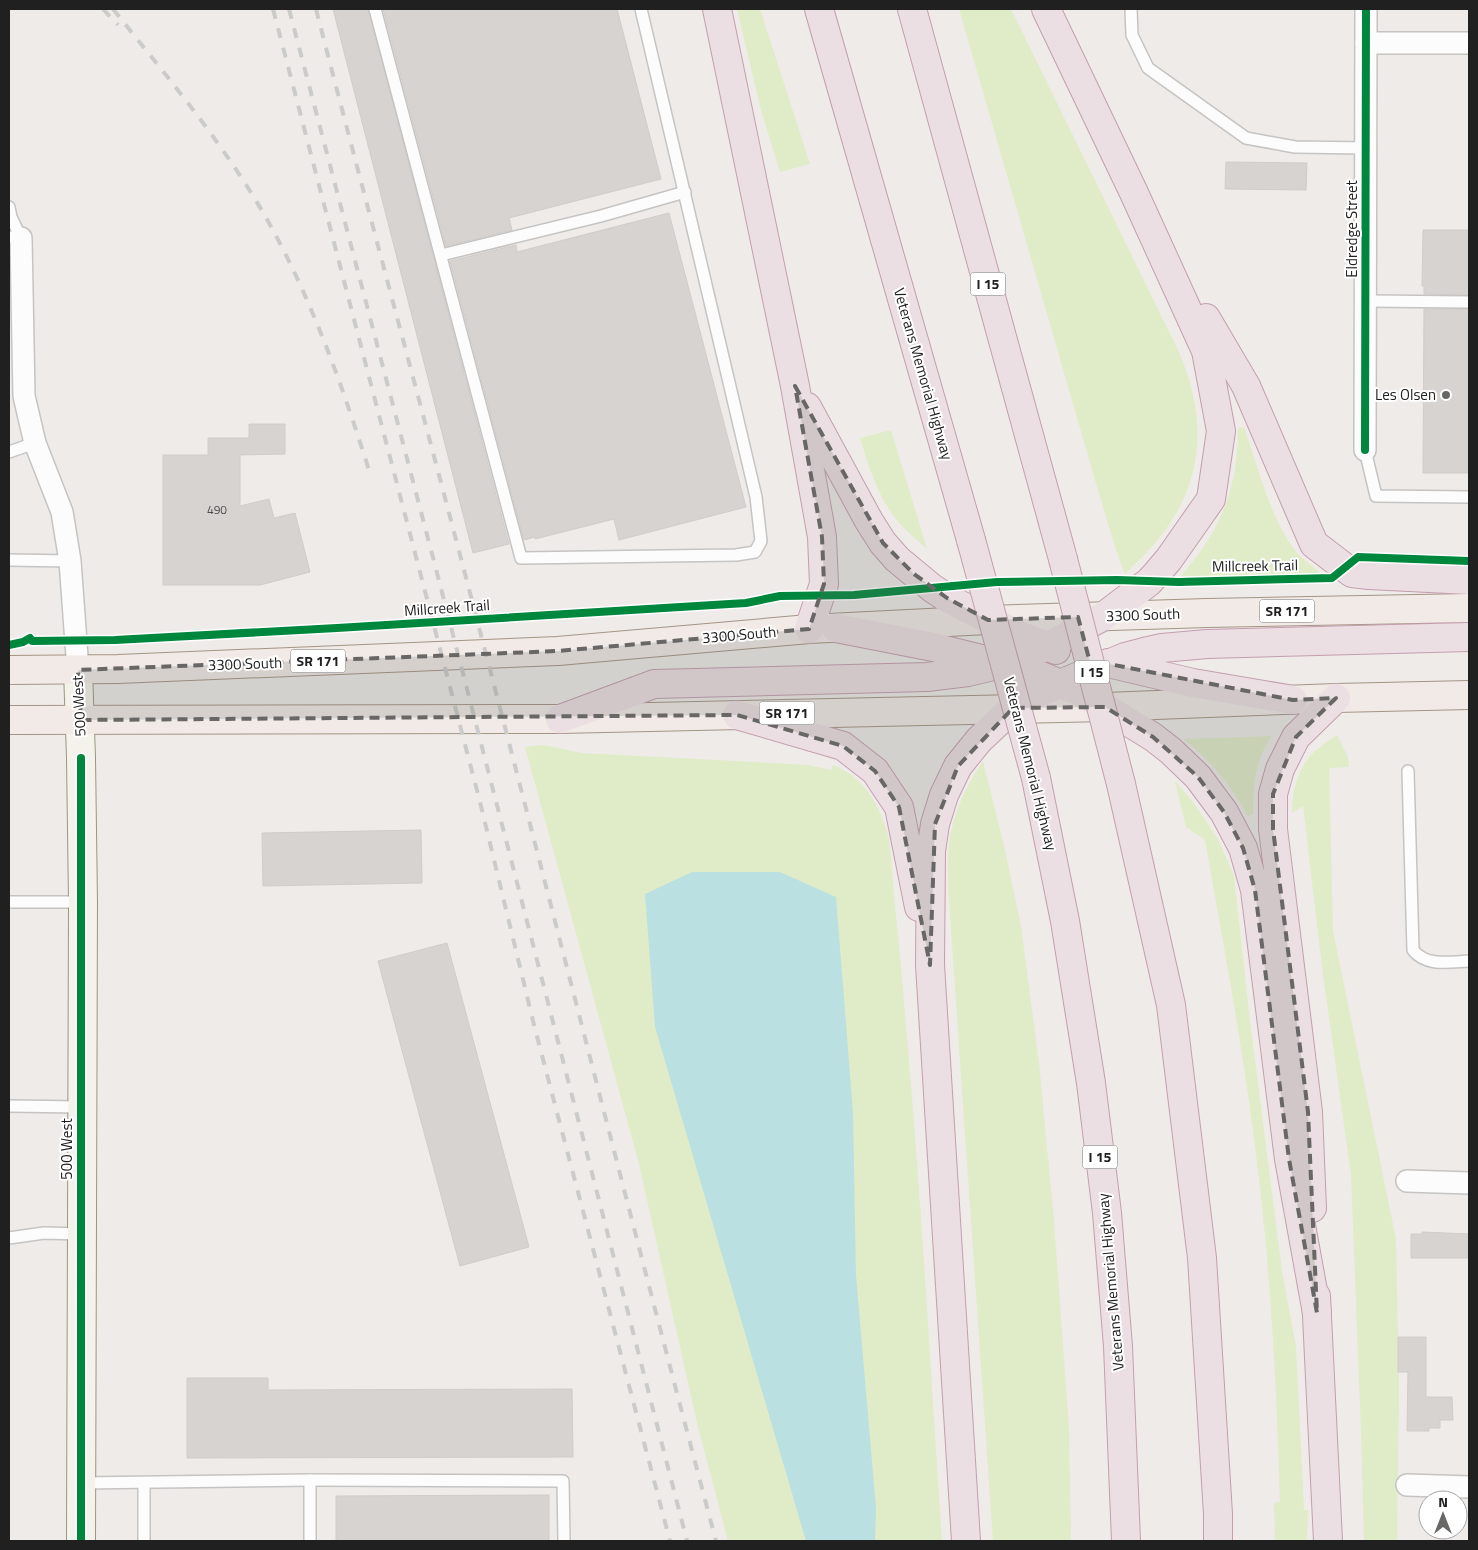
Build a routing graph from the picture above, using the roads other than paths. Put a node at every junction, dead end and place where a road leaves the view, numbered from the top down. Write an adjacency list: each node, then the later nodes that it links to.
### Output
1 (375, 9): 16 (lane)
2 (642, 9): 12 (lane)
3 (717, 9): 19 (highway)
4 (818, 9): 70 (highway, Veterans Memorial Highway / I 15, bridge)
5 (912, 9): 71 (highway, I 15, bridge)
6 (1046, 9): 13 (highway)
7 (1131, 9): 11 (lane)
8 (1366, 9): 9 (street, Eldredge Street)
9 (1366, 43): 10 (street); 11 (street, Eldredge Street)
10 (1469, 43)
11 (1366, 148): 17 (street, Eldredge Street)
12 (685, 192): 16 (lane); 16 (lane)
13 (1134, 193): 26 (highway); 28 (highway)
14 (9, 207): 15 (lane)
15 (15, 237): 20 (street, 500 West)
16 (441, 256)
17 (1366, 300): 18 (lane); 21 (street, Eldredge Street)
18 (1469, 302)
19 (795, 386): 29 (highway); 31 (highway)
20 (35, 443): 22 (lane); 25 (street, 500 West)
21 (1365, 450): 23 (lane)
22 (9, 452)
23 (1469, 497)
24 (9, 560): 25 (lane)
25 (70, 561): 37 (street, 500 West)
26 (1469, 580)
27 (1469, 608): 28 (main road, 3300 South / SR 171)
28 (1104, 616): 29 (main road, 3300 South / SR 171); 33 (highway)
29 (988, 620): 30 (main road, 3300 South / SR 171); 33 (highway)
30 (836, 628): 31 (main road, 3300 South / SR 171); 34 (highway)
31 (809, 629): 37 (main road, 3300 South / SR 171)
32 (1469, 637): 35 (highway)
33 (1046, 647): 34 (highway); 35 (highway)
34 (1002, 664): 38 (highway); 45 (highway)
35 (1109, 664): 38 (highway); 41 (highway)
36 (9, 670): 37 (main road, 3300 South / SR 171)
37 (78, 670): 47 (main road, 500 West)
38 (1060, 683): 42 (highway); 43 (highway)
39 (1469, 695): 40 (main road, SR 171)
40 (1336, 698): 41 (main road, SR 171); 59 (highway)
41 (1293, 700): 42 (main road, SR 171)
42 (1105, 707): 43 (main road, SR 171); 59 (highway)
43 (1013, 708): 44 (main road, SR 171); 52 (highway)
44 (737, 715): 45 (main road, SR 171); 52 (highway)
45 (560, 719): 47 (main road, SR 171)
46 (9, 720): 47 (main road, SR 171)
47 (80, 720): 50 (main road, 500 West)
48 (1408, 770): 51 (lane)
49 (9, 902): 50 (lane)
50 (83, 902): 54 (main road, 500 West)
51 (1469, 961)
52 (930, 964): 69 (highway)
53 (9, 1106): 54 (lane)
54 (81, 1107): 57 (main road, 500 West)
55 (1407, 1181): 56 (street)
56 (1469, 1183)
57 (80, 1234): 58 (lane); 61 (main road, 500 West)
58 (9, 1238)
59 (1317, 1313): 72 (highway)
60 (310, 1480): 62 (lane); 67 (lane); 68 (lane)
61 (81, 1483): 62 (lane); 65 (main road, 500 West)
62 (144, 1483): 66 (lane)
63 (1407, 1485): 64 (street)
64 (1469, 1487)
65 (81, 1541)
66 (144, 1541)
67 (310, 1541)
68 (564, 1541)
69 (966, 1541)
70 (1126, 1541)
71 (1218, 1541)
72 (1328, 1541)

